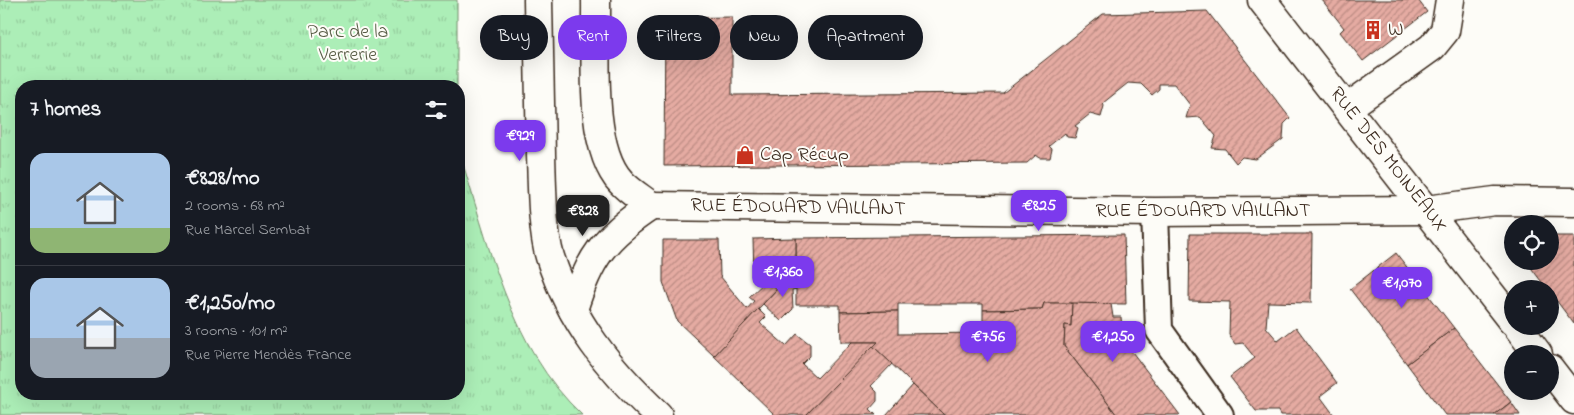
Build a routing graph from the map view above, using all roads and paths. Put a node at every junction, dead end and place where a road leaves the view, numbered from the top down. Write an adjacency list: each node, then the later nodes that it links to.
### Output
1 (538, 0): 10 (street)
2 (596, 0): 7 (street)
3 (1262, 0): 5 (street, RUE DES MOINEAUX)
4 (1450, 0): 5 (street)
5 (1347, 108): 8 (street, RUE DES MOINEAUX)
6 (1574, 202): 8 (street, RUE ÉDOUARD VAILLANT)
7 (651, 206): 9 (street, RUE ÉDOUARD VAILLANT); 10 (street)
8 (1426, 210): 9 (street, RUE ÉDOUARD VAILLANT); 11 (street, RUE DES MOINEAUX)
9 (1155, 212): 15 (street)
10 (573, 310): 14 (street)
11 (1504, 311)
12 (1559, 381): 13 (street)
13 (1574, 400)
14 (658, 415)
15 (1220, 415)

